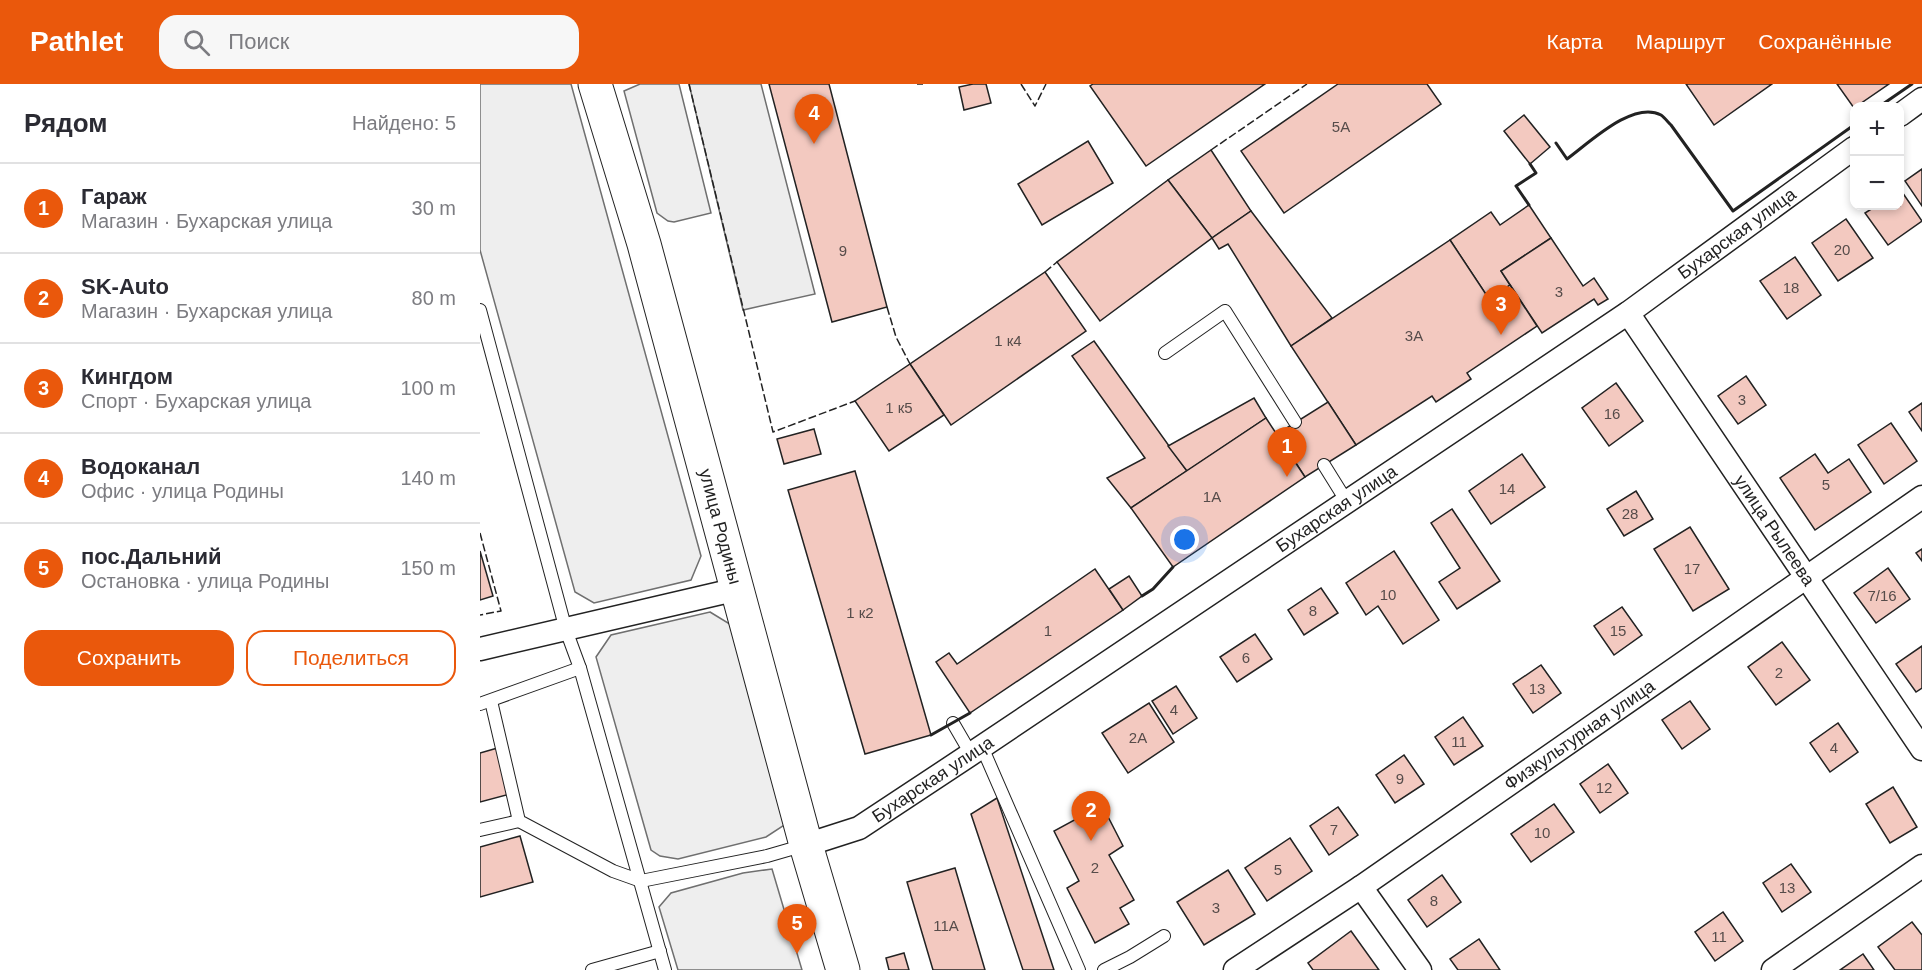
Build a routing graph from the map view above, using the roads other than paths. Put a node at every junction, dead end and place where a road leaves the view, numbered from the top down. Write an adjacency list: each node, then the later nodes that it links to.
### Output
1 (596, 84): 13 (street, улица Родины)
2 (1922, 99): 3 (street)
3 (1904, 112)
4 (1850, 151): 6 (street, Бухарская улица)
5 (480, 310): 14 (lane)
6 (1628, 313): 11 (street, Бухарская улица); 12 (street, улица Рылеева)
7 (1165, 353): 8 (lane)
8 (1295, 422)
9 (1324, 465): 11 (lane)
10 (1922, 497): 12 (street, Физкультурная улица)
11 (1347, 502): 20 (street, Бухарская улица)
12 (1806, 576): 19 (street, улица Рылеева); 26 (street, Физкультурная улица)
13 (738, 589): 14 (street); 23 (street, улица Родины)
14 (566, 630): 15 (street); 16 (lane)
15 (480, 649)
16 (580, 668): 17 (lane); 25 (lane)
17 (485, 703): 21 (lane)
18 (953, 723): 20 (lane)
19 (1922, 749)
20 (976, 750): 23 (street, Бухарская улица); 32 (lane)
21 (519, 821): 22 (lane); 25 (lane)
22 (480, 830)
23 (806, 845): 25 (lane); 31 (street, улица Родины)
24 (1922, 866): 36 (street)
25 (641, 881): 28 (lane)
26 (1361, 887): 34 (street, Физкультурная улица); 35 (street)
27 (1164, 936): 33 (lane)
28 (660, 951): 29 (lane); 30 (lane)
29 (592, 970)
30 (665, 970)
31 (843, 970)
32 (1079, 970)
33 (1104, 970)
34 (1235, 970)
35 (1420, 970)
36 (1773, 970)

